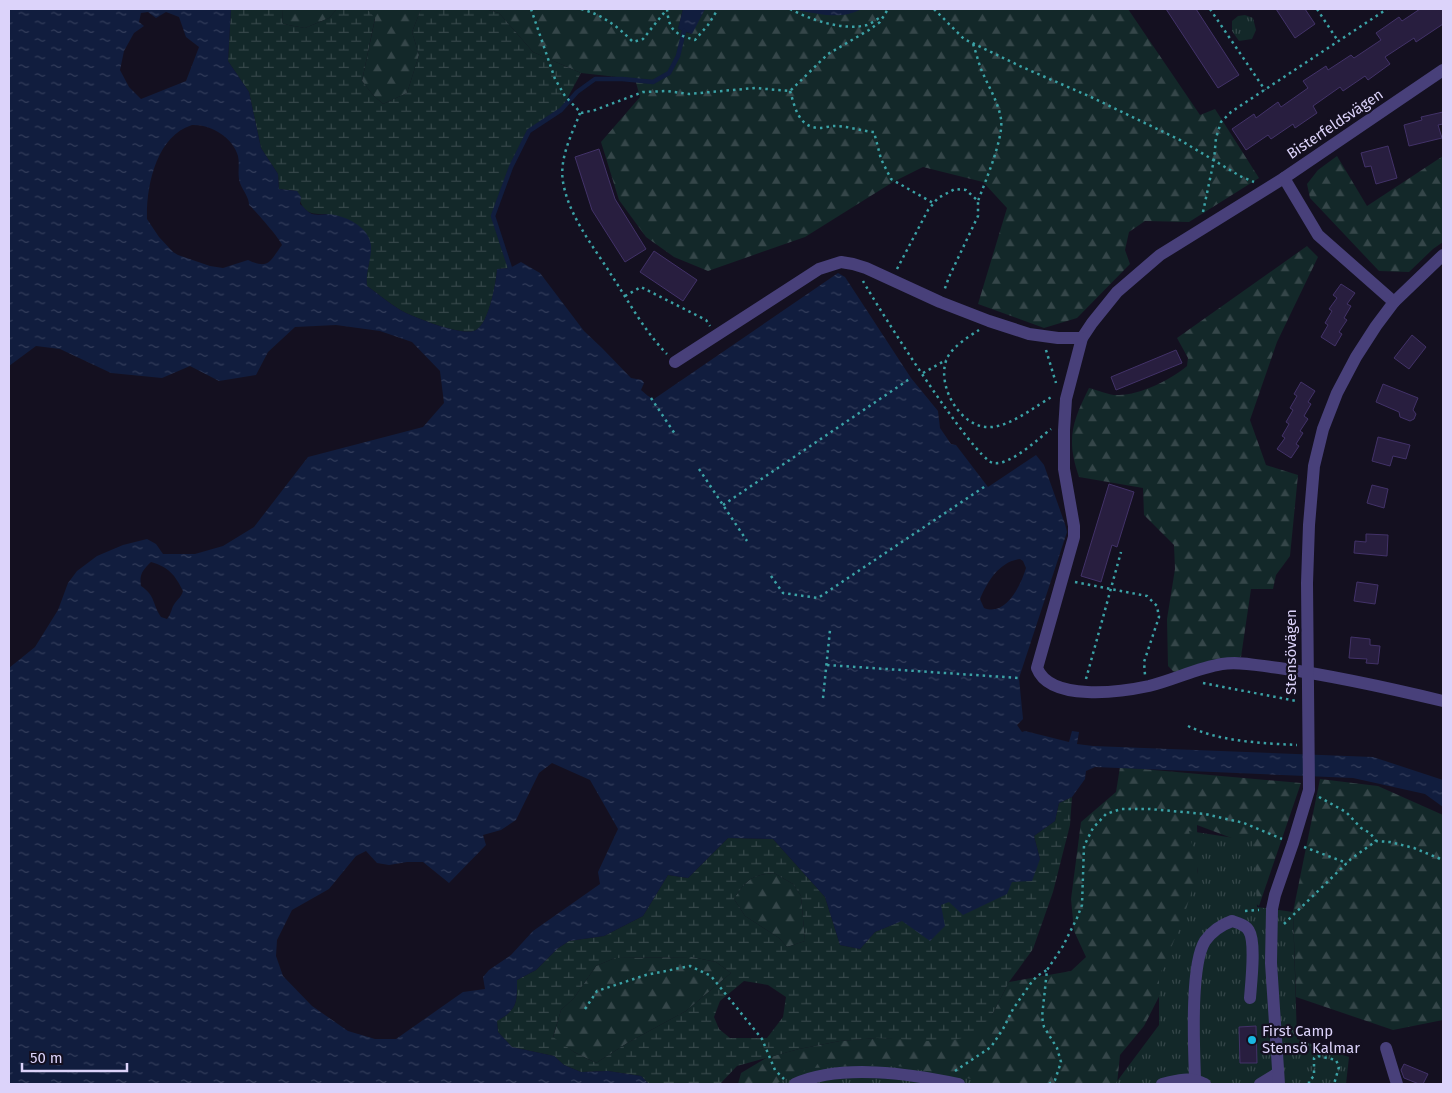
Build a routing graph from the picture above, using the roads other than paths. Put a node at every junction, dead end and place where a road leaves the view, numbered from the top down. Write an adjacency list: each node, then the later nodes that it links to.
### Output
1 (1443, 70): 2 (street, Bisterfeldsvägen)
2 (1284, 178): 4 (street, Bisterfeldsvägen); 5 (street)
3 (1443, 255): 4 (street, Stensövägen)
4 (1394, 302): 7 (street, Stensövägen)
5 (1082, 338): 6 (street); 7 (street)
6 (675, 362)
7 (1308, 672): 8 (street); 12 (street, Stensövägen)
8 (1443, 701)
9 (1250, 998): 13 (street)
10 (1386, 1048): 18 (street)
11 (898, 1079): 14 (street); 15 (street)
12 (1278, 1079): 17 (street)
13 (1200, 1082): 16 (street)
14 (795, 1084)
15 (959, 1084)
16 (1162, 1084)
17 (1260, 1084)
18 (1397, 1084)

